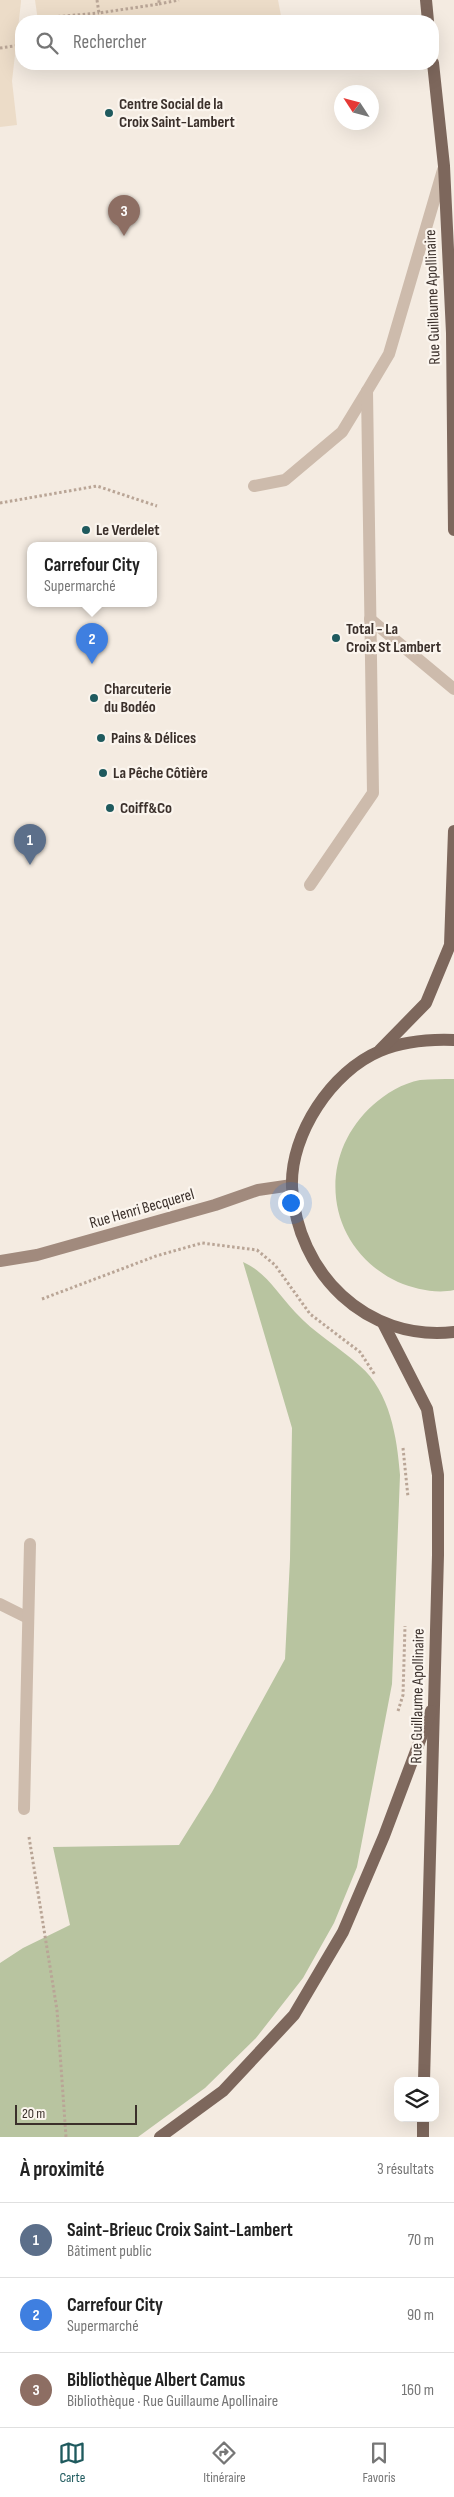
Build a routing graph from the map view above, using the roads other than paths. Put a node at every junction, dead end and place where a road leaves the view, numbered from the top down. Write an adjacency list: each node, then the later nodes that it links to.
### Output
1 (426, 0): 2 (main road)
2 (427, 15)
3 (434, 70): 4 (main road, Rue Guillaume Apollinaire)
4 (444, 166): 5 (street); 7 (main road, Rue Guillaume Apollinaire)
5 (367, 391): 6 (street); 8 (street)
6 (254, 486)
7 (454, 530)
8 (370, 619): 9 (street); 11 (street)
9 (454, 689)
10 (454, 831): 13 (main road)
11 (310, 886)
12 (454, 1040): 13 (main road)
13 (379, 1051): 14 (main road)
14 (292, 1185): 15 (main road, Rue Henri Becquerel); 16 (main road)
15 (0, 1261)
16 (383, 1324): 17 (main road); 21 (main road, Rue Guillaume Apollinaire)
17 (454, 1332)
18 (30, 1544): 20 (street)
19 (0, 1604): 20 (street)
20 (28, 1618): 22 (street)
21 (434, 1702): 23 (main road, Rue Guillaume Apollinaire); 25 (main road)
22 (24, 1809)
23 (424, 2077)
24 (423, 2122): 26 (main road)
25 (160, 2137)
26 (423, 2137)

